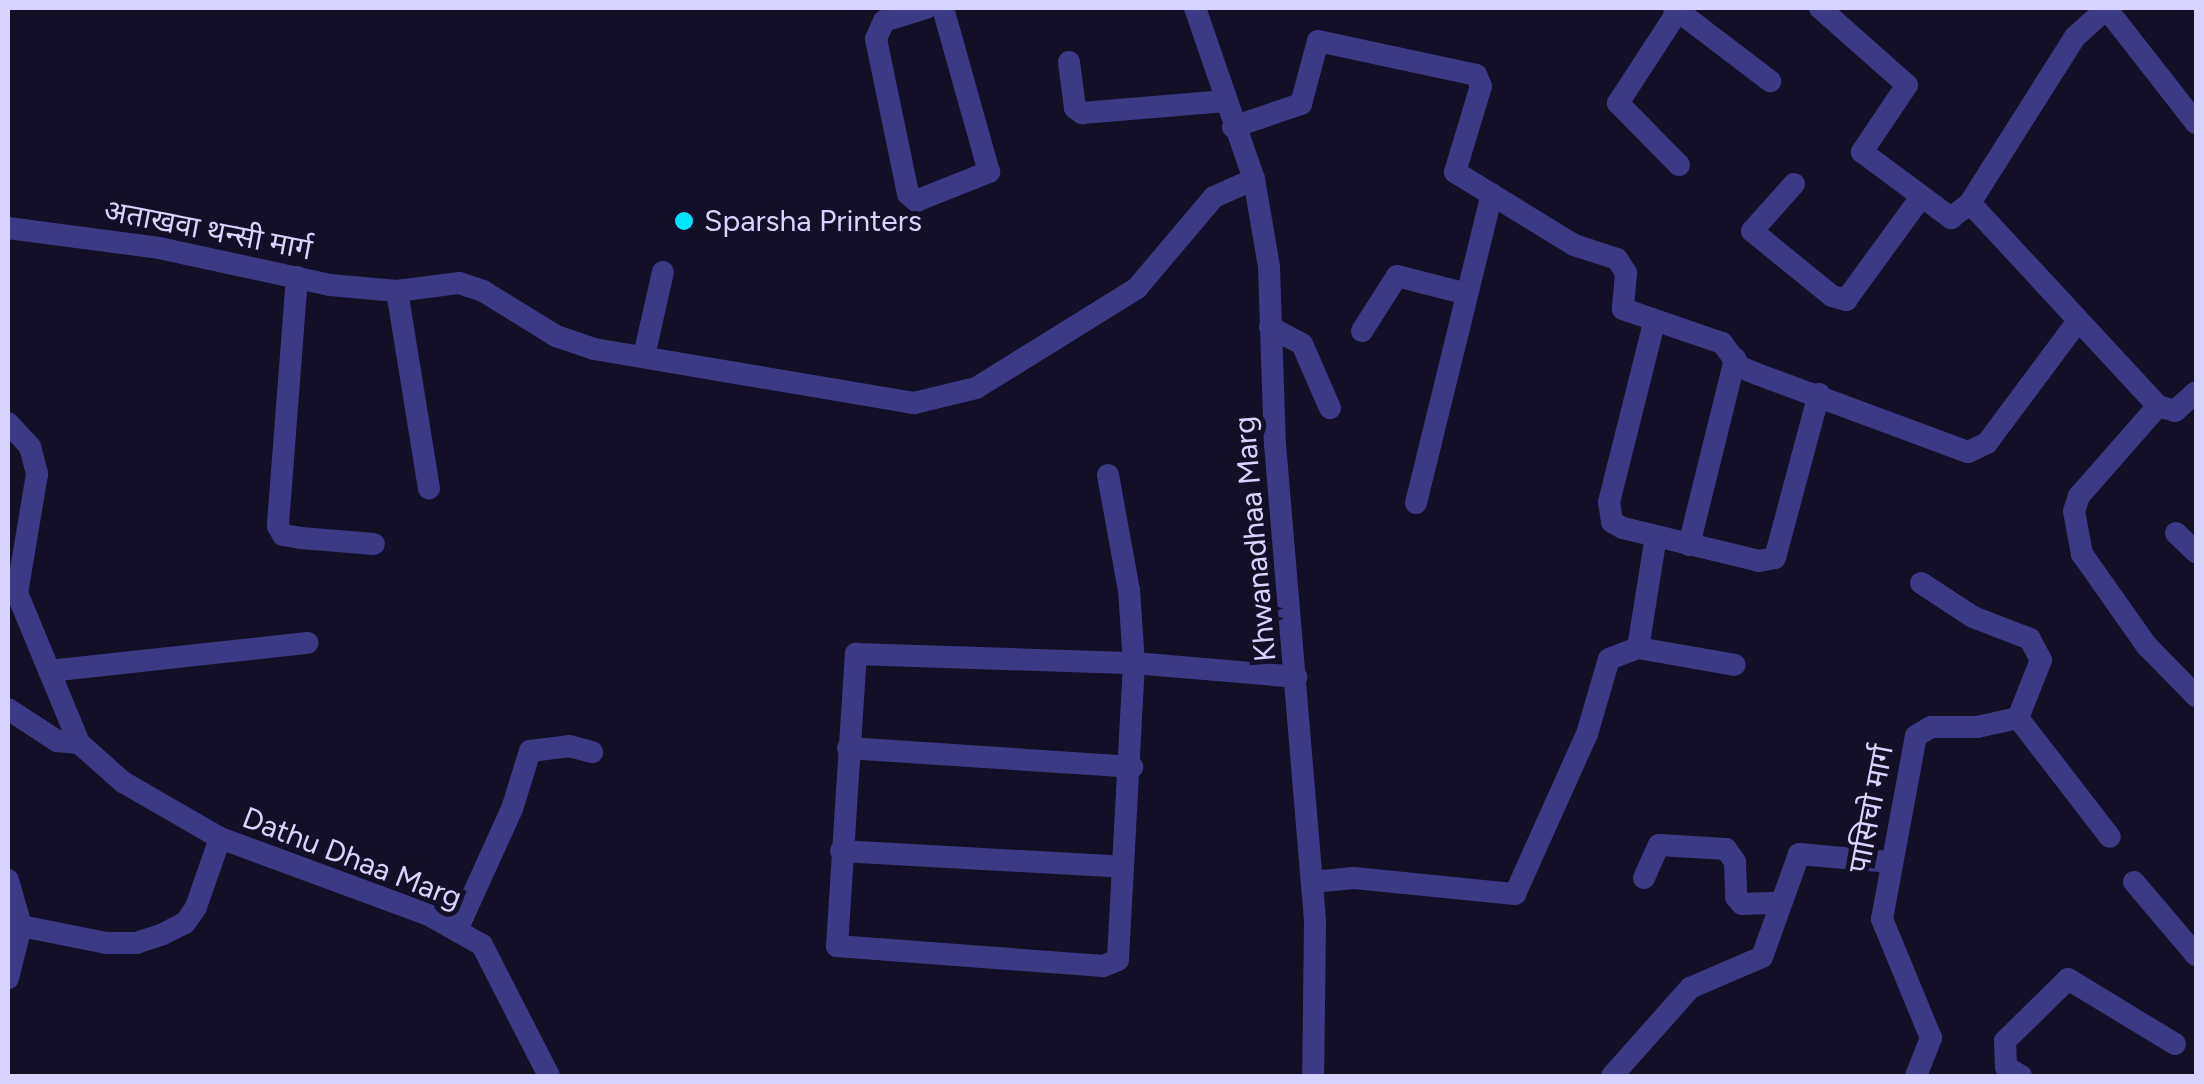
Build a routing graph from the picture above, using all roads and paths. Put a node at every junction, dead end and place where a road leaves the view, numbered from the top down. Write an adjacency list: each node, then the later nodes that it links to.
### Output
1 (926, 8): 2 (street)
2 (944, 8)
3 (1195, 8): 9 (street, Khwanadhaa Marg)
4 (1820, 8): 16 (street)
5 (2106, 8): 10 (street); 17 (street)
6 (1676, 10): 8 (street); 12 (street)
7 (1068, 62): 9 (street)
8 (1770, 81)
9 (1226, 101): 11 (street, Khwanadhaa Marg)
10 (2196, 122)
11 (1233, 127): 13 (street, Khwanadhaa Marg); 15 (street)
12 (1679, 165)
13 (1254, 179): 25 (street, Khwanadhaa Marg); 27 (street, अताखवा थन्सी मार्ग)
14 (1794, 184): 16 (street)
15 (1492, 194): 22 (street); 24 (street)
16 (1919, 200): 17 (street)
17 (1970, 203): 23 (street)
18 (8, 228): 20 (street, अताखवा थन्सी मार्ग)
19 (663, 272): 27 (street)
20 (297, 276): 21 (street, अताखवा थन्सी मार्ग); 39 (street)
21 (397, 291): 27 (street, अताखवा थन्सी मार्ग); 35 (street)
22 (1467, 294): 26 (street); 36 (street)
23 (2078, 320): 30 (street); 31 (street)
24 (1654, 323): 28 (street); 38 (street)
25 (1270, 327): 32 (street); 48 (street, Khwanadhaa Marg)
26 (1362, 330)
27 (644, 356)
28 (1735, 359): 30 (street); 40 (street)
29 (2196, 392): 31 (street)
30 (1819, 394): 40 (street)
31 (2158, 406): 49 (street)
32 (1330, 408)
33 (8, 424): 47 (street)
34 (1108, 475): 45 (street)
35 (429, 488)
36 (1416, 503)
37 (2176, 533): 41 (street)
38 (1656, 536): 40 (street); 44 (street)
39 (374, 544)
40 (1689, 544)
41 (2196, 552)
42 (1921, 584): 51 (street)
43 (307, 643): 47 (street)
44 (1638, 648): 46 (street); 63 (street)
45 (1134, 663): 48 (street); 53 (street); 55 (street)
46 (1735, 666)
47 (49, 671): 52 (street)
48 (1296, 678): 63 (street, Khwanadhaa Marg)
49 (2196, 696)
50 (8, 709): 52 (street)
51 (2018, 718): 56 (street); 59 (street, पासिचो मार्ग)
52 (80, 743): 57 (street, Dathu Dhaa Marg)
53 (848, 748): 55 (street); 58 (street)
54 (592, 752): 67 (street)
55 (1132, 766): 60 (street)
56 (2110, 837)
57 (220, 838): 66 (street); 67 (street, Dathu Dhaa Marg)
58 (841, 851): 60 (street); 60 (street)
59 (1888, 862): 65 (street); 75 (street, पासिचो मार्ग)
60 (1123, 867)
61 (1644, 878): 65 (street)
62 (8, 880): 66 (street)
63 (1312, 882): 73 (street, Khwanadhaa Marg)
64 (2134, 882): 68 (street)
65 (1777, 903): 74 (street)
66 (21, 926): 69 (street)
67 (457, 930): 72 (street, Dathu Dhaa Marg)
68 (2196, 955)
69 (8, 978)
70 (2175, 1044): 71 (street)
71 (2009, 1073)
72 (550, 1076)
73 (1314, 1076)
74 (1612, 1076)
75 (1916, 1076)

